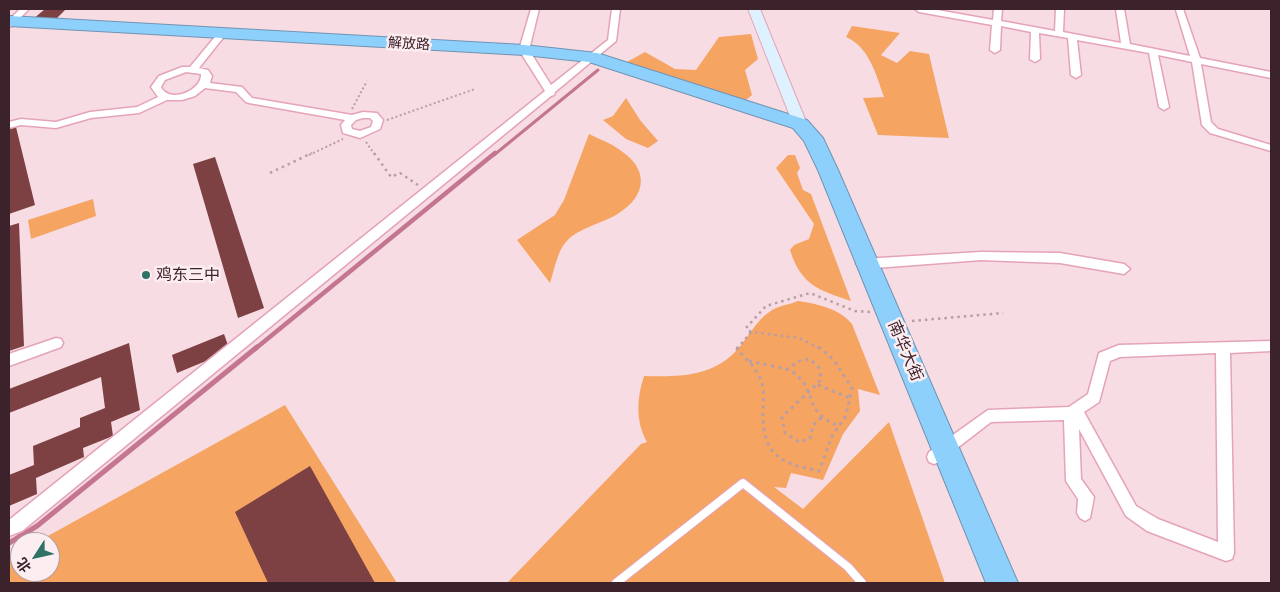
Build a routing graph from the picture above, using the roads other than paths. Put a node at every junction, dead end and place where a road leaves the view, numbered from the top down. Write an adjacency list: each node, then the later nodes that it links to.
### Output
1 (25, 9): 11 (street)
2 (535, 9): 18 (street)
3 (620, 9): 21 (street)
4 (754, 9): 32 (main road, 南华大街)
5 (919, 9): 9 (street)
6 (998, 9): 12 (street)
7 (1060, 9): 15 (street)
8 (1120, 9): 17 (street)
9 (934, 10): 12 (street)
10 (1180, 10): 23 (street)
11 (10, 22): 14 (highway, 解放路)
12 (998, 23): 13 (street); 19 (street)
13 (1035, 29): 15 (street); 22 (street)
14 (222, 34): 18 (highway, 解放路); 24 (street)
15 (1059, 34): 16 (street)
16 (1072, 36): 17 (street); 25 (street)
17 (1126, 46): 20 (street)
18 (524, 50): 21 (highway, 解放路); 28 (street)
19 (995, 50)
20 (1153, 51): 23 (street); 30 (street)
21 (591, 57): 28 (street); 32 (highway, 解放路)
22 (1035, 59)
23 (1196, 60): 26 (street); 34 (street)
24 (193, 69): 27 (street); 29 (street)
25 (1076, 75)
26 (1271, 75)
27 (204, 85): 29 (street); 31 (street)
28 (551, 93): 44 (street)
29 (166, 97): 33 (street)
30 (1164, 107)
31 (355, 117): 31 (street)
32 (800, 124): 35 (highway, 南华大街)
33 (9, 125)
34 (1271, 148)
35 (862, 264): 36 (street); 42 (highway, 南华大街)
36 (1124, 269)
37 (56, 343): 40 (street)
38 (1271, 346): 39 (street)
39 (1223, 348): 41 (street); 41 (street)
40 (9, 360)
41 (1073, 412): 42 (street); 43 (street)
42 (939, 452): 47 (highway, 南华大街); 48 (highway, 南华大街)
43 (1085, 513)
44 (9, 528)
45 (616, 583): 46 (lane)
46 (862, 583)
47 (984, 583)
48 (1002, 583)

